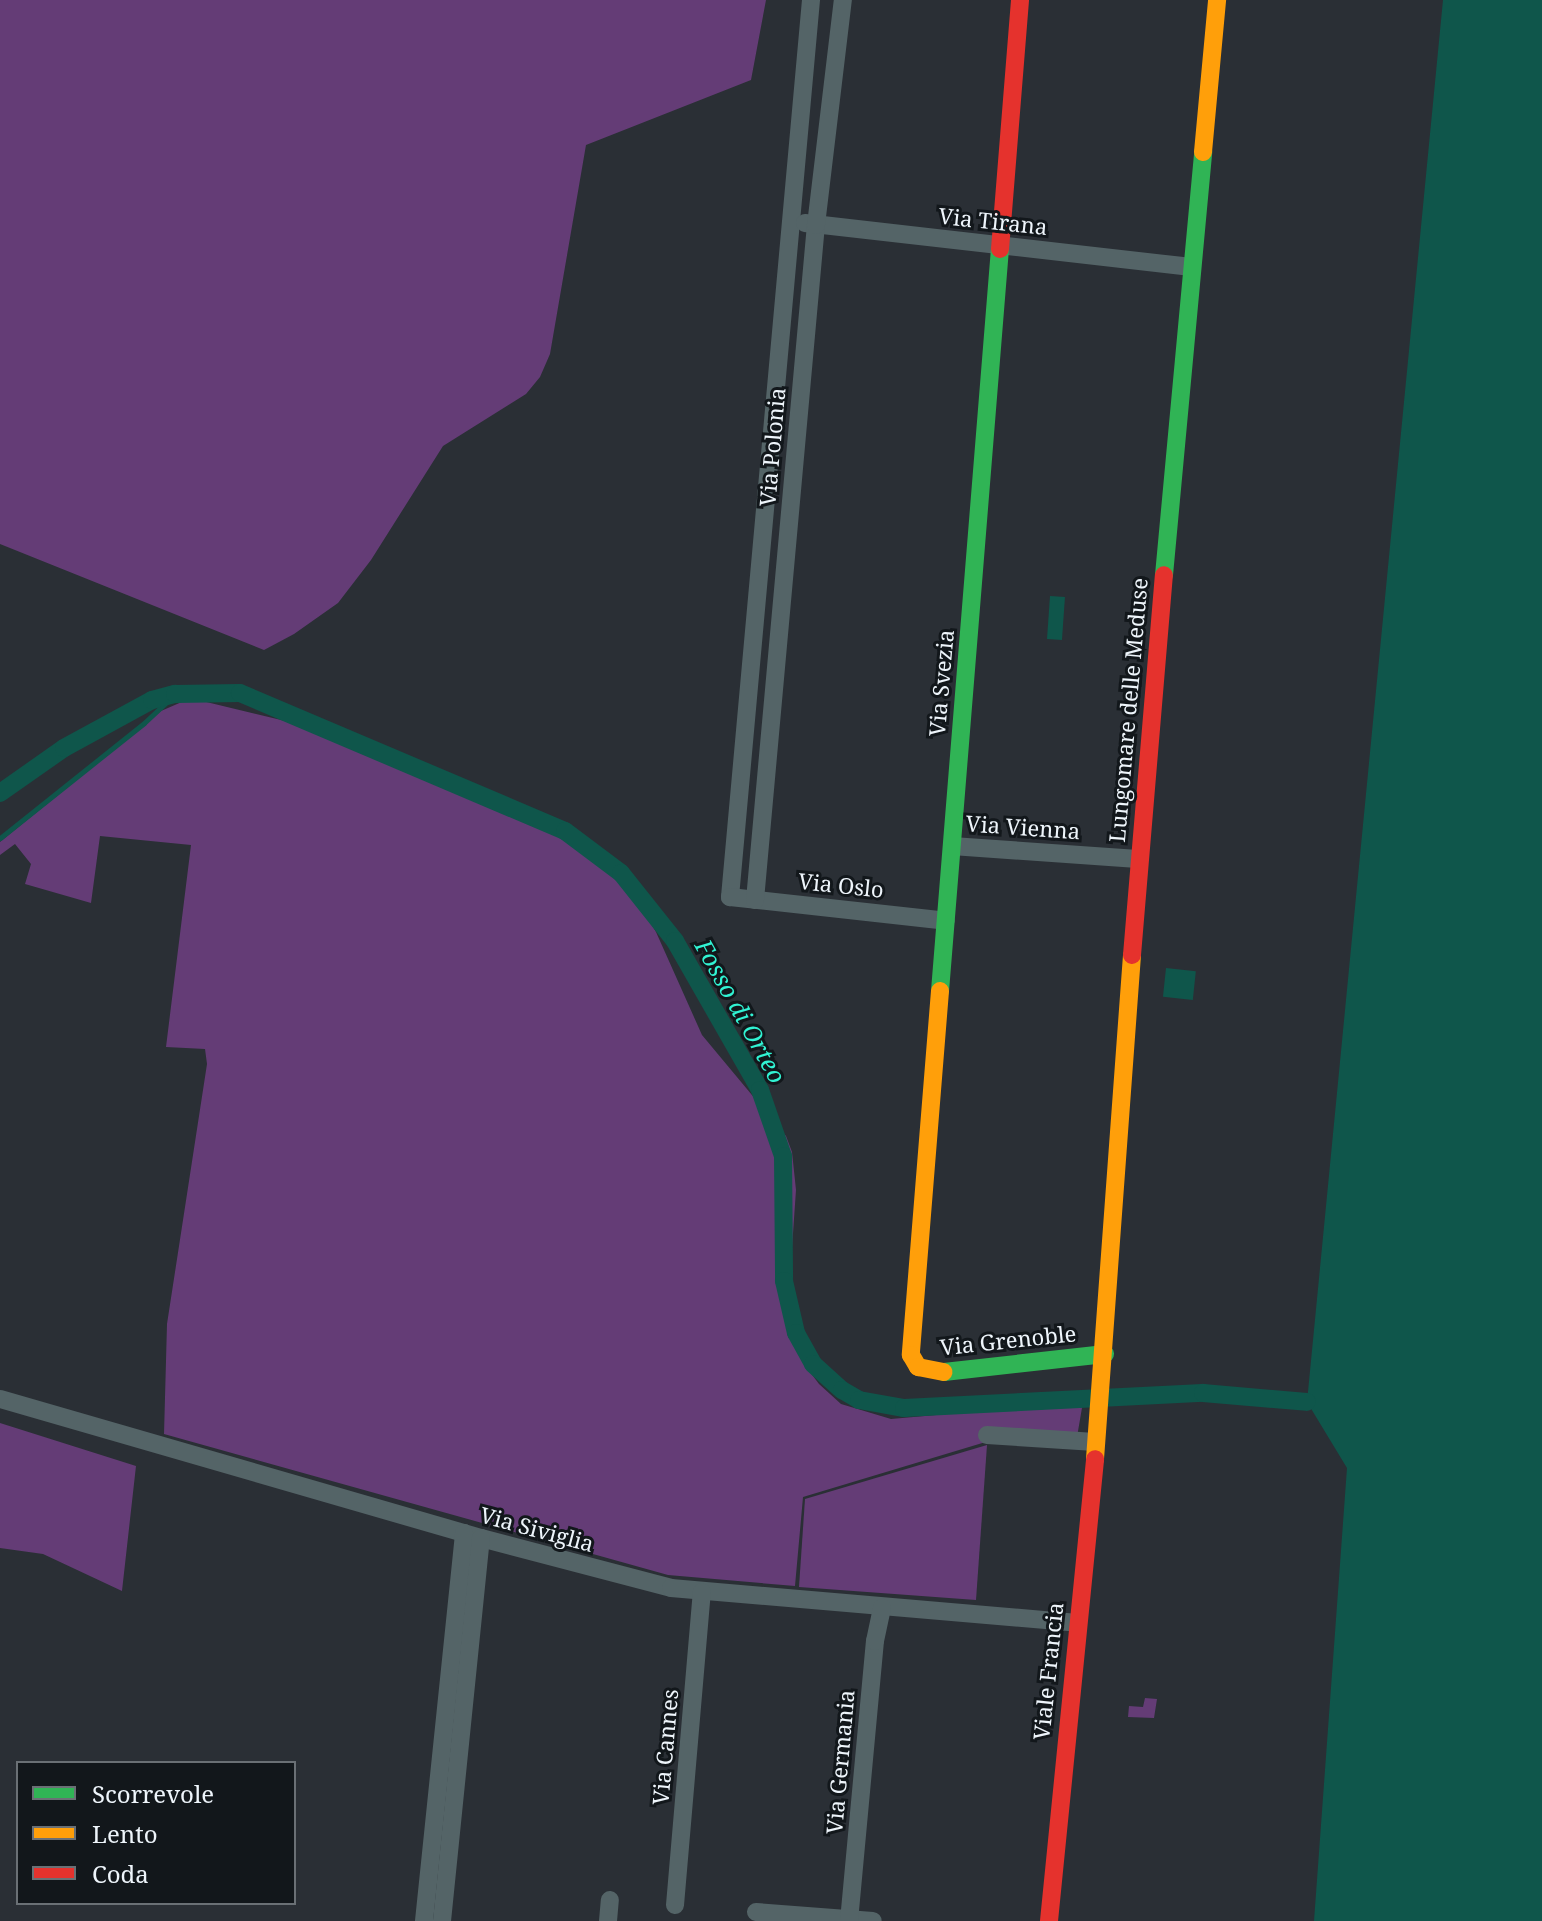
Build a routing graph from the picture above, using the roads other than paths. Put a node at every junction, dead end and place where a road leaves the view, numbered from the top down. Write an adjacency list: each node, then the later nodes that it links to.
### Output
1 (811, 0): 5 (street, Via Polonia)
2 (843, 0): 6 (street, Via Polonia)
3 (1020, 0): 7 (main road, Via Svezia)
4 (1217, 0): 8 (main road, Lungomare delle Meduse)
5 (790, 221): 6 (street, Via Tirana); 11 (street, Via Polonia)
6 (816, 225): 7 (street, Via Tirana); 12 (street, Via Polonia)
7 (1000, 246): 8 (street, Via Tirana); 9 (main road, Via Svezia)
8 (1192, 267): 10 (main road, Lungomare delle Meduse)
9 (952, 846): 10 (street, Via Vienna); 13 (main road, Via Svezia)
10 (1138, 859): 14 (main road, Lungomare delle Meduse)
11 (730, 897): 12 (street, Via Oslo)
12 (755, 900): 13 (street, Via Oslo)
13 (946, 921): 15 (main road, Via Svezia)
14 (1104, 1359): 15 (main road, Via Grenoble); 17 (main road, Lungomare delle Meduse)
15 (918, 1367)
16 (0, 1399): 19 (street, Via Siviglia)
17 (1096, 1434): 18 (street); 22 (main road, Viale Francia)
18 (987, 1435)
19 (472, 1536): 20 (street, Via Siviglia); 27 (street); 28 (street)
20 (702, 1592): 21 (street, Via Siviglia); 24 (street, Via Cannes)
21 (882, 1608): 22 (street, Via Siviglia); 26 (street, Via Germania)
22 (1077, 1623): 31 (main road, Viale Francia)
23 (610, 1900): 29 (street)
24 (675, 1905)
25 (756, 1912): 26 (street)
26 (849, 1920): 30 (street)
27 (424, 1921)
28 (442, 1921)
29 (608, 1921)
30 (873, 1921)
31 (1049, 1921)

